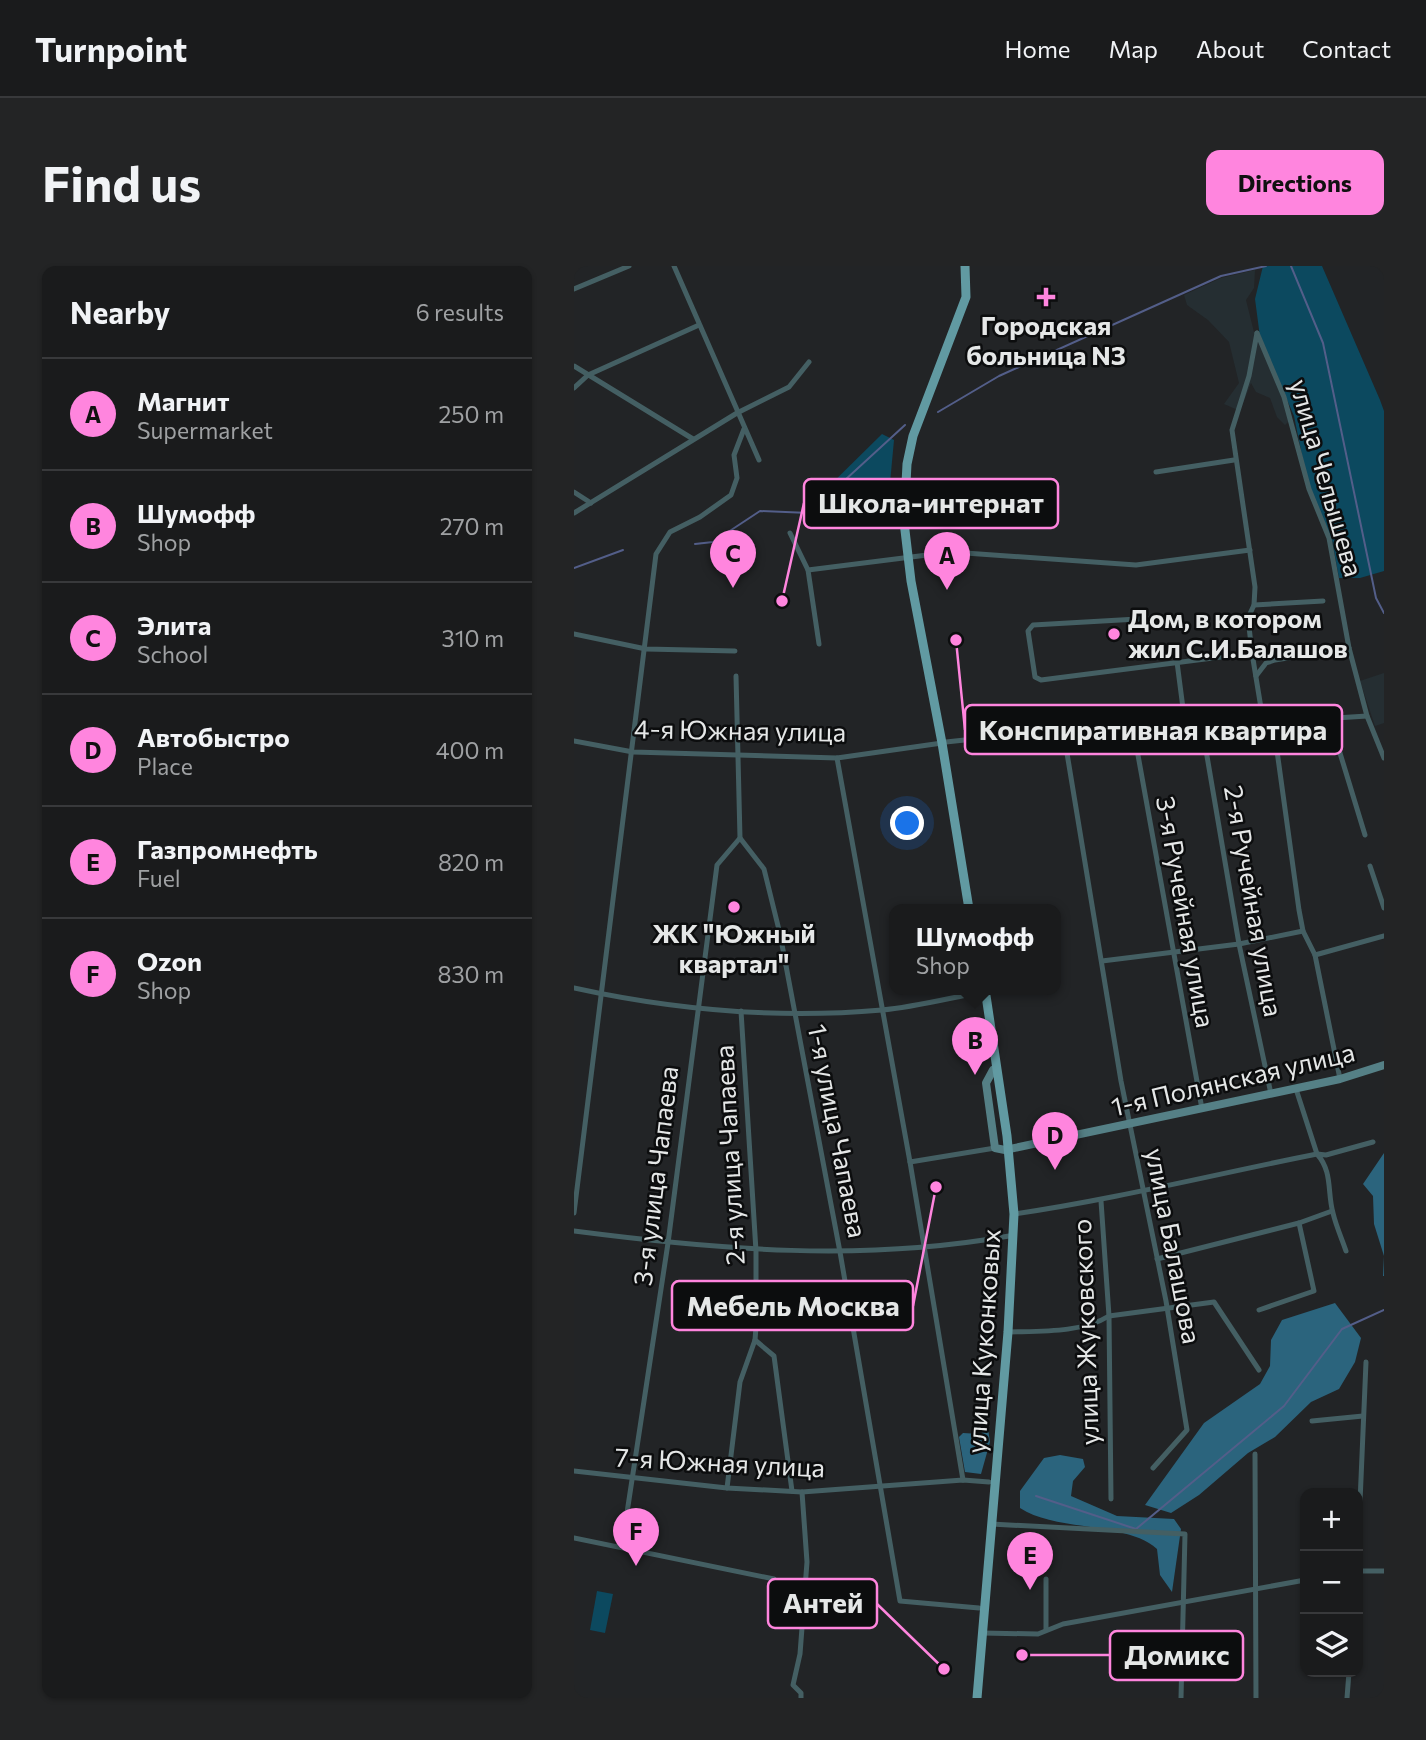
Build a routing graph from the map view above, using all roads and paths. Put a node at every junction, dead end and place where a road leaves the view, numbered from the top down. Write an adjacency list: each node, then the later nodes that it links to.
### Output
1 (629, 266): 4 (street)
2 (674, 266): 5 (street)
3 (965, 266): 21 (main road)
4 (574, 289)
5 (699, 325): 8 (street); 10 (street)
6 (809, 362): 10 (street)
7 (574, 366): 8 (street)
8 (588, 375): 9 (street); 12 (street)
9 (574, 388)
10 (737, 413): 11 (street); 12 (street)
11 (744, 429): 13 (street); 29 (street)
12 (693, 439): 17 (street)
13 (759, 460)
14 (1234, 460): 15 (street); 20 (street); 28 (street, улица Челышева)
15 (1156, 472)
16 (574, 492): 17 (street)
17 (592, 503): 18 (street)
18 (574, 513)
19 (790, 533): 22 (street)
20 (1250, 550): 21 (street); 24 (street)
21 (907, 559): 22 (street); 44 (main road)
22 (808, 570): 27 (street)
23 (1323, 601): 24 (street)
24 (1254, 605): 31 (street)
25 (1155, 618): 32 (street)
26 (574, 634): 29 (street)
27 (819, 644)
28 (1349, 648): 34 (street); 38 (street, улица Челышева)
29 (646, 649): 30 (street); 45 (street)
30 (735, 651)
31 (1252, 653): 32 (street); 34 (street)
32 (1177, 662): 37 (street)
33 (736, 676): 46 (street)
34 (1256, 676): 35 (street)
35 (1262, 708): 36 (street, 4-я Южная улица); 41 (street)
36 (1200, 715): 37 (street, 4-я Южная улица); 56 (street, 2-я Ручейная улица)
37 (1184, 716): 40 (street, 4-я Южная улица)
38 (1367, 716): 39 (street); 48 (street, улица Челышева)
39 (1329, 717): 41 (street); 49 (street)
40 (1132, 722): 42 (street, 4-я Южная улица); 57 (street, 3-я Ручейная улица)
41 (1273, 722): 54 (street)
42 (1063, 729): 44 (street, 4-я Южная улица); 59 (street, улица Балашова)
43 (574, 740): 45 (street, 4-я Южная улица)
44 (944, 742): 47 (street, 4-я Южная улица); 52 (main road)
45 (632, 752): 46 (street, 4-я Южная улица); 61 (street)
46 (738, 757): 47 (street, 4-я Южная улица); 50 (street)
47 (837, 758): 66 (street)
48 (1384, 758)
49 (1365, 835)
50 (740, 838): 65 (street, 3-я улица Чапаева); 68 (street, 1-я улица Чапаева)
51 (1370, 866): 53 (street)
52 (969, 904)
53 (1384, 908)
54 (1303, 931): 56 (street); 58 (street)
55 (1384, 936): 58 (street)
56 (1239, 944): 57 (street); 72 (street, 2-я Ручейная улица)
57 (1173, 953): 59 (street); 73 (street, 3-я Ручейная улица)
58 (1315, 955): 70 (street)
59 (1102, 961): 74 (street, улица Балашова)
60 (574, 988): 61 (street)
61 (601, 994): 65 (street); 82 (street)
62 (958, 995): 66 (street)
63 (984, 995): 76 (main road, улица Куконковых)
64 (984, 995): 76 (main road, улица Куконковых)
65 (698, 1008): 67 (street); 87 (street, 3-я улица Чапаева)
66 (883, 1010): 68 (street); 78 (street)
67 (741, 1011): 68 (street); 89 (street, 2-я улица Чапаева)
68 (795, 1012): 91 (street, 1-я улица Чапаева)
69 (1384, 1065): 70 (street, 1-я Полянская улица)
70 (1339, 1079): 71 (street, 1-я Полянская улица)
71 (1296, 1089): 72 (street, 1-я Полянская улица); 77 (street)
72 (1271, 1094): 73 (street, 1-я Полянская улица)
73 (1202, 1109): 74 (street, 1-я Полянская улица)
74 (1129, 1125): 76 (street, 1-я Полянская улица); 79 (street, улица Балашова)
75 (1373, 1142): 77 (street)
76 (1003, 1149): 78 (street); 83 (main road, улица Куконковых); 86 (main road, улица Куконковых)
77 (1317, 1154): 79 (street); 81 (street)
78 (910, 1162): 88 (street)
79 (1143, 1189): 80 (street); 92 (street, улица Балашова)
80 (1101, 1201): 83 (street); 95 (street, улица Жуковского)
81 (1332, 1211): 84 (street); 90 (street)
82 (574, 1213)
83 (1014, 1214): 96 (main road, улица Куконковых)
84 (1299, 1223): 92 (street); 93 (street)
85 (574, 1231): 87 (street)
86 (1009, 1236): 88 (street); 107 (main road, улица Куконковых)
87 (668, 1243): 89 (street); 105 (street, 3-я улица Чапаева)
88 (925, 1246): 91 (street); 106 (street)
89 (756, 1251): 91 (street); 97 (street, 2-я улица Чапаева)
90 (1346, 1251)
91 (840, 1252): 108 (street, 1-я улица Чапаева)
92 (1157, 1259): 94 (street, улица Балашова)
93 (1259, 1310)
94 (1166, 1311): 95 (street); 99 (street); 103 (street, улица Балашова)
95 (1109, 1316): 96 (street); 113 (street, улица Жуковского)
96 (1008, 1332): 114 (main road, улица Куконковых)
97 (755, 1340): 109 (street, 2-я улица Чапаева); 111 (street)
98 (1366, 1362): 100 (street)
99 (1259, 1370)
100 (1363, 1416): 101 (street); 110 (street)
101 (1312, 1421)
102 (1255, 1454): 122 (street)
103 (1153, 1468)
104 (574, 1471): 105 (street, 7-я Южная улица)
105 (632, 1479): 109 (street, 7-я Южная улица); 115 (street, 3-я улица Чапаева)
106 (963, 1480): 107 (street, 7-я Южная улица); 108 (street, 7-я Южная улица)
107 (989, 1482): 124 (main road, улица Куконковых)
108 (880, 1487): 112 (street, 7-я Южная улица); 124 (street, 1-я улица Чапаева)
109 (727, 1488): 111 (street, 7-я Южная улица)
110 (1360, 1488)
111 (792, 1491): 112 (street, 7-я Южная улица)
112 (802, 1492): 128 (street)
113 (1111, 1499)
114 (991, 1524): 123 (street); 126 (main road, улица Куконковых)
115 (625, 1526)
116 (574, 1538): 119 (street)
117 (1384, 1571): 118 (street)
118 (1363, 1572)
119 (774, 1579)
120 (1046, 1579): 125 (street)
121 (1300, 1581): 122 (street)
122 (1255, 1589): 123 (street); 131 (street)
123 (1184, 1603): 125 (street); 130 (street)
124 (979, 1608): 129 (main road, улица Куконковых)
125 (1046, 1629): 126 (street)
126 (982, 1633): 129 (main road, улица Куконковых)
127 (1349, 1677): 132 (street)
128 (801, 1698)
129 (975, 1698)
130 (1181, 1698)
131 (1256, 1698)
132 (1348, 1698)

